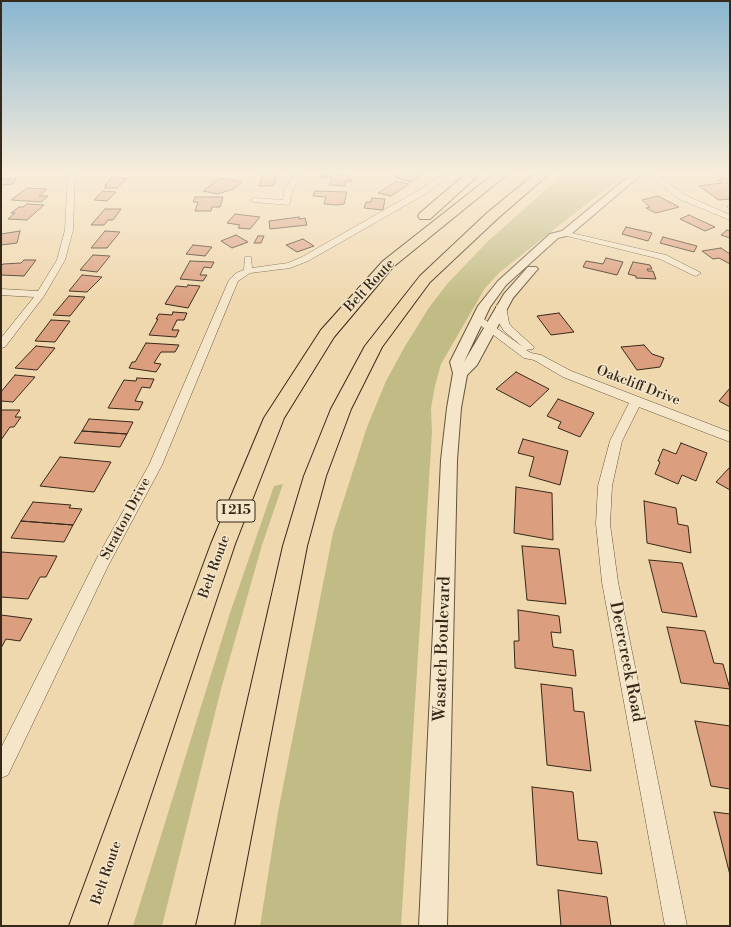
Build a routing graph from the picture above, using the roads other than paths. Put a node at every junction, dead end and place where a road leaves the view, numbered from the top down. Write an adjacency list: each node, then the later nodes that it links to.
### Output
1 (71, 215): 12 (street)
2 (382, 215): 9 (street, Stratton Drive)
3 (426, 215): 16 (highway)
4 (449, 215): 16 (highway, Belt Route / I 215)
5 (493, 215): 24 (highway)
6 (587, 215): 7 (street, Wasatch Boulevard)
7 (566, 232): 10 (street); 13 (street, Wasatch Boulevard); 14 (street, Wasatch Boulevard)
8 (248, 259): 9 (street)
9 (248, 271): 22 (street, Stratton Drive)
10 (696, 273)
11 (1, 292): 12 (street)
12 (41, 294): 17 (street)
13 (501, 306): 15 (street, Wasatch Boulevard); 18 (street, Oakcliff Drive)
14 (477, 319): 15 (street, Oakcliff Drive); 19 (street, Wasatch Boulevard)
15 (488, 328): 18 (street, Oakcliff Drive); 19 (street, Wasatch Boulevard)
16 (327, 334): 23 (highway, Belt Route / I 215)
17 (1, 345)
18 (537, 357): 20 (street, Oakcliff Drive)
19 (460, 374): 25 (street, Wasatch Boulevard)
20 (636, 401): 21 (street, Oakcliff Drive); 26 (street, Deercreek Road)
21 (730, 437)
22 (1, 768)
23 (88, 926)
24 (215, 926)
25 (433, 926)
26 (676, 926)

